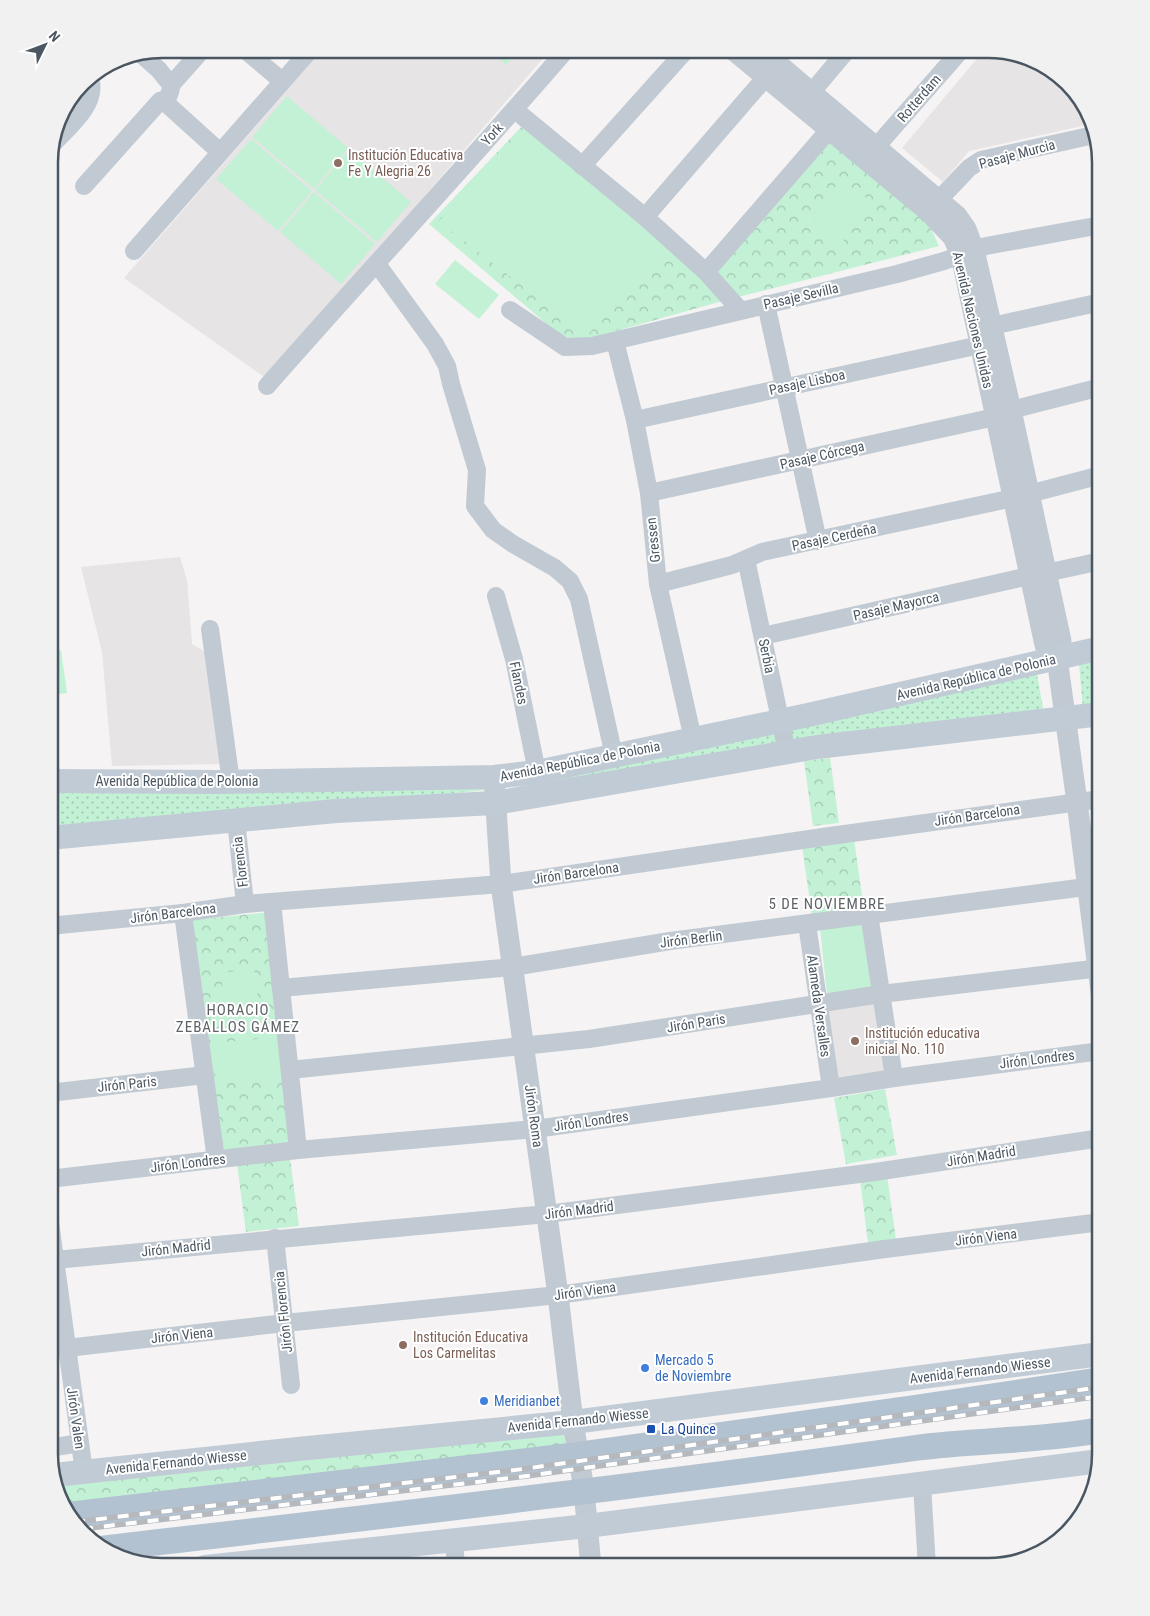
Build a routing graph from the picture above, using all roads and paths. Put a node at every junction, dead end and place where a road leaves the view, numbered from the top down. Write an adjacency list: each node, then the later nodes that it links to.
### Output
1 (146, 58): 14 (street)
2 (196, 58): 14 (street)
3 (255, 58): 12 (street)
4 (303, 58): 12 (street)
5 (559, 58): 16 (street, York)
6 (679, 58): 22 (street)
7 (743, 58): 11 (street, Avenida Naciones Unidas)
8 (771, 58): 15 (street, Avenida Naciones Unidas)
9 (840, 58): 15 (street)
10 (954, 58): 20 (street, Rotterdam)
11 (766, 78): 17 (street, Avenida Naciones Unidas); 25 (street)
12 (282, 81): 21 (street)
13 (91, 85): 18 (street)
14 (169, 92): 21 (street); 23 (street)
15 (811, 92): 20 (street, Avenida Naciones Unidas)
16 (515, 110): 22 (street); 29 (street, York)
17 (829, 130): 24 (street, Avenida Naciones Unidas); 30 (street)
18 (61, 135)
19 (1089, 136): 24 (street, Pasaje Murcia)
20 (876, 147): 24 (street, Avenida Naciones Unidas)
21 (220, 152): 27 (street)
22 (582, 166): 25 (street)
23 (84, 186)
24 (933, 205): 28 (street, Avenida Naciones Unidas)
25 (645, 218): 30 (street)
26 (1092, 227): 28 (street, Pasaje Sevilla)
27 (134, 251)
28 (968, 253): 31 (street, Pasaje Sevilla); 35 (street, Avenida Naciones Unidas); 37 (street, Avenida Naciones Unidas)
29 (378, 264): 38 (street, York); 62 (street)
30 (706, 272): 34 (street)
31 (766, 304): 34 (street, Pasaje Sevilla); 39 (street)
32 (1092, 304): 35 (street)
33 (510, 310): 36 (street, Pasaje Sevilla)
34 (740, 310): 36 (street, Pasaje Sevilla)
35 (992, 326): 41 (street, Avenida Naciones Unidas)
36 (615, 340): 42 (street, Gressen)
37 (980, 344): 39 (street, Pasaje Lisboa); 41 (street, Avenida Naciones Unidas)
38 (267, 386)
39 (785, 387): 42 (street, Pasaje Lisboa); 43 (street)
40 (1092, 389): 41 (street, Pasaje Córcega)
41 (1003, 413): 43 (street, Pasaje Córcega); 46 (street, Avenida Naciones Unidas)
42 (635, 420): 45 (street, Gressen)
43 (801, 460): 45 (street, Pasaje Córcega); 47 (street)
44 (1092, 478): 46 (street, Pasaje Cerdeña)
45 (649, 493): 51 (street, Gressen)
46 (1021, 496): 47 (street, Pasaje Cerdeña); 50 (street, Avenida Naciones Unidas)
47 (818, 541): 48 (street, Pasaje Cerdeña)
48 (746, 559): 51 (street, Pasaje Cerdeña); 54 (street, Serbia)
49 (1092, 563): 50 (street, Pasaje Mayorca)
50 (1038, 575): 54 (street, Pasaje Mayorca); 56 (street, Avenida Naciones Unidas)
51 (658, 584): 60 (street, Gressen)
52 (496, 596): 63 (street, Flandes)
53 (210, 629): 66 (street)
54 (763, 636): 59 (street, Serbia)
55 (1092, 649): 56 (main road, Avenida República de Polonia)
56 (1056, 655): 58 (street, Avenida Naciones Unidas); 59 (main road, Avenida República de Polonia)
57 (1092, 715): 58 (main road, Avenida República de Polonia)
58 (1066, 718): 61 (main road, Avenida República de Polonia); 68 (street, Avenida Naciones Unidas)
59 (772, 723): 60 (main road, Avenida República de Polonia); 61 (main road)
60 (693, 739): 62 (main road, Avenida República de Polonia)
61 (779, 753): 69 (main road, Avenida República de Polonia)
62 (614, 756): 63 (main road, Avenida República de Polonia)
63 (537, 772): 64 (main road, Avenida República de Polonia)
64 (494, 777): 66 (main road, Avenida República de Polonia); 69 (street, Jirón Roma)
65 (58, 781): 66 (main road, Avenida República de Polonia)
66 (232, 782)
67 (1092, 800): 68 (street, Jirón Barcelona)
68 (1077, 802): 72 (street, Avenida Naciones Unidas); 73 (street, Jirón Barcelona)
69 (495, 803): 70 (main road, Avenida República de Polonia); 73 (street, Jirón Roma)
70 (236, 820): 71 (main road, Avenida República de Polonia); 76 (street, Florencia)
71 (58, 837)
72 (1092, 872)
73 (501, 884): 75 (street, Jirón Barcelona); 81 (street, Jirón Roma)
74 (1092, 886): 78 (street, Jirón Berlin)
75 (272, 902): 76 (street, Jirón Barcelona); 83 (street)
76 (245, 904): 77 (street, Jirón Barcelona)
77 (183, 913): 80 (street, Jirón Barcelona); 89 (street)
78 (869, 914): 79 (street, Jirón Berlin); 84 (street)
79 (807, 924): 81 (street, Jirón Berlin); 85 (street, Alameda Versalles)
80 (58, 925)
81 (513, 967): 83 (street, Jirón Berlin); 86 (street, Jirón Roma)
82 (1092, 969): 84 (street, Jirón Paris)
83 (281, 988): 88 (street)
84 (880, 994): 85 (street, Jirón Paris); 90 (street)
85 (818, 1004): 86 (street, Jirón Paris); 91 (street, Alameda Versalles)
86 (525, 1046): 88 (street, Jirón Paris); 93 (street, Jirón Roma)
87 (1092, 1052): 90 (street, Jirón Londres)
88 (290, 1070): 95 (street)
89 (205, 1075): 92 (street, Jirón Paris); 96 (street)
90 (894, 1078): 91 (street, Jirón Londres)
91 (831, 1088): 93 (street, Jirón Londres)
92 (58, 1092)
93 (535, 1128): 95 (street, Jirón Londres); 98 (street, Jirón Roma)
94 (1092, 1139): 98 (street, Jirón Madrid)
95 (298, 1150): 96 (street, Jirón Londres)
96 (216, 1160): 97 (street, Jirón Londres)
97 (58, 1178)
98 (547, 1214): 100 (street, Jirón Madrid); 102 (street, Jirón Roma)
99 (1092, 1223): 102 (street, Jirón Viena)
100 (275, 1238): 101 (street, Jirón Madrid); 103 (street, Jirón Florencia)
101 (58, 1260)
102 (558, 1295): 103 (street, Jirón Viena); 109 (street, Jirón Roma)
103 (285, 1323): 105 (street, Jirón Viena); 108 (street, Jirón Florencia)
104 (58, 1328): 105 (street, Jirón Valen)
105 (67, 1348): 111 (street, Jirón Valen)
106 (1092, 1355): 109 (main road, Avenida Fernando Wiesse)
107 (1092, 1381): 113 (main road, Avenida Fernando Wiesse)
108 (292, 1385)
109 (573, 1422): 113 (street, Jirón Roma); 115 (main road, Avenida Fernando Wiesse)
110 (1092, 1431): 118 (main road)
111 (80, 1443): 112 (street); 115 (street, Jirón Valen)
112 (58, 1447)
113 (578, 1455): 118 (street, Jirón Roma); 119 (main road, Avenida Fernando Wiesse)
114 (1092, 1463): 117 (main road)
115 (84, 1472): 116 (main road, Avenida Fernando Wiesse)
116 (59, 1474)
117 (922, 1485): 120 (main road); 126 (street)
118 (584, 1490): 120 (street, Jirón Roma); 122 (main road)
119 (77, 1515)
120 (587, 1526): 121 (main road); 125 (street, Jirón Roma)
121 (454, 1541): 123 (main road); 124 (street)
122 (114, 1547)
123 (291, 1558)
124 (455, 1558)
125 (590, 1558)
126 (926, 1558)

